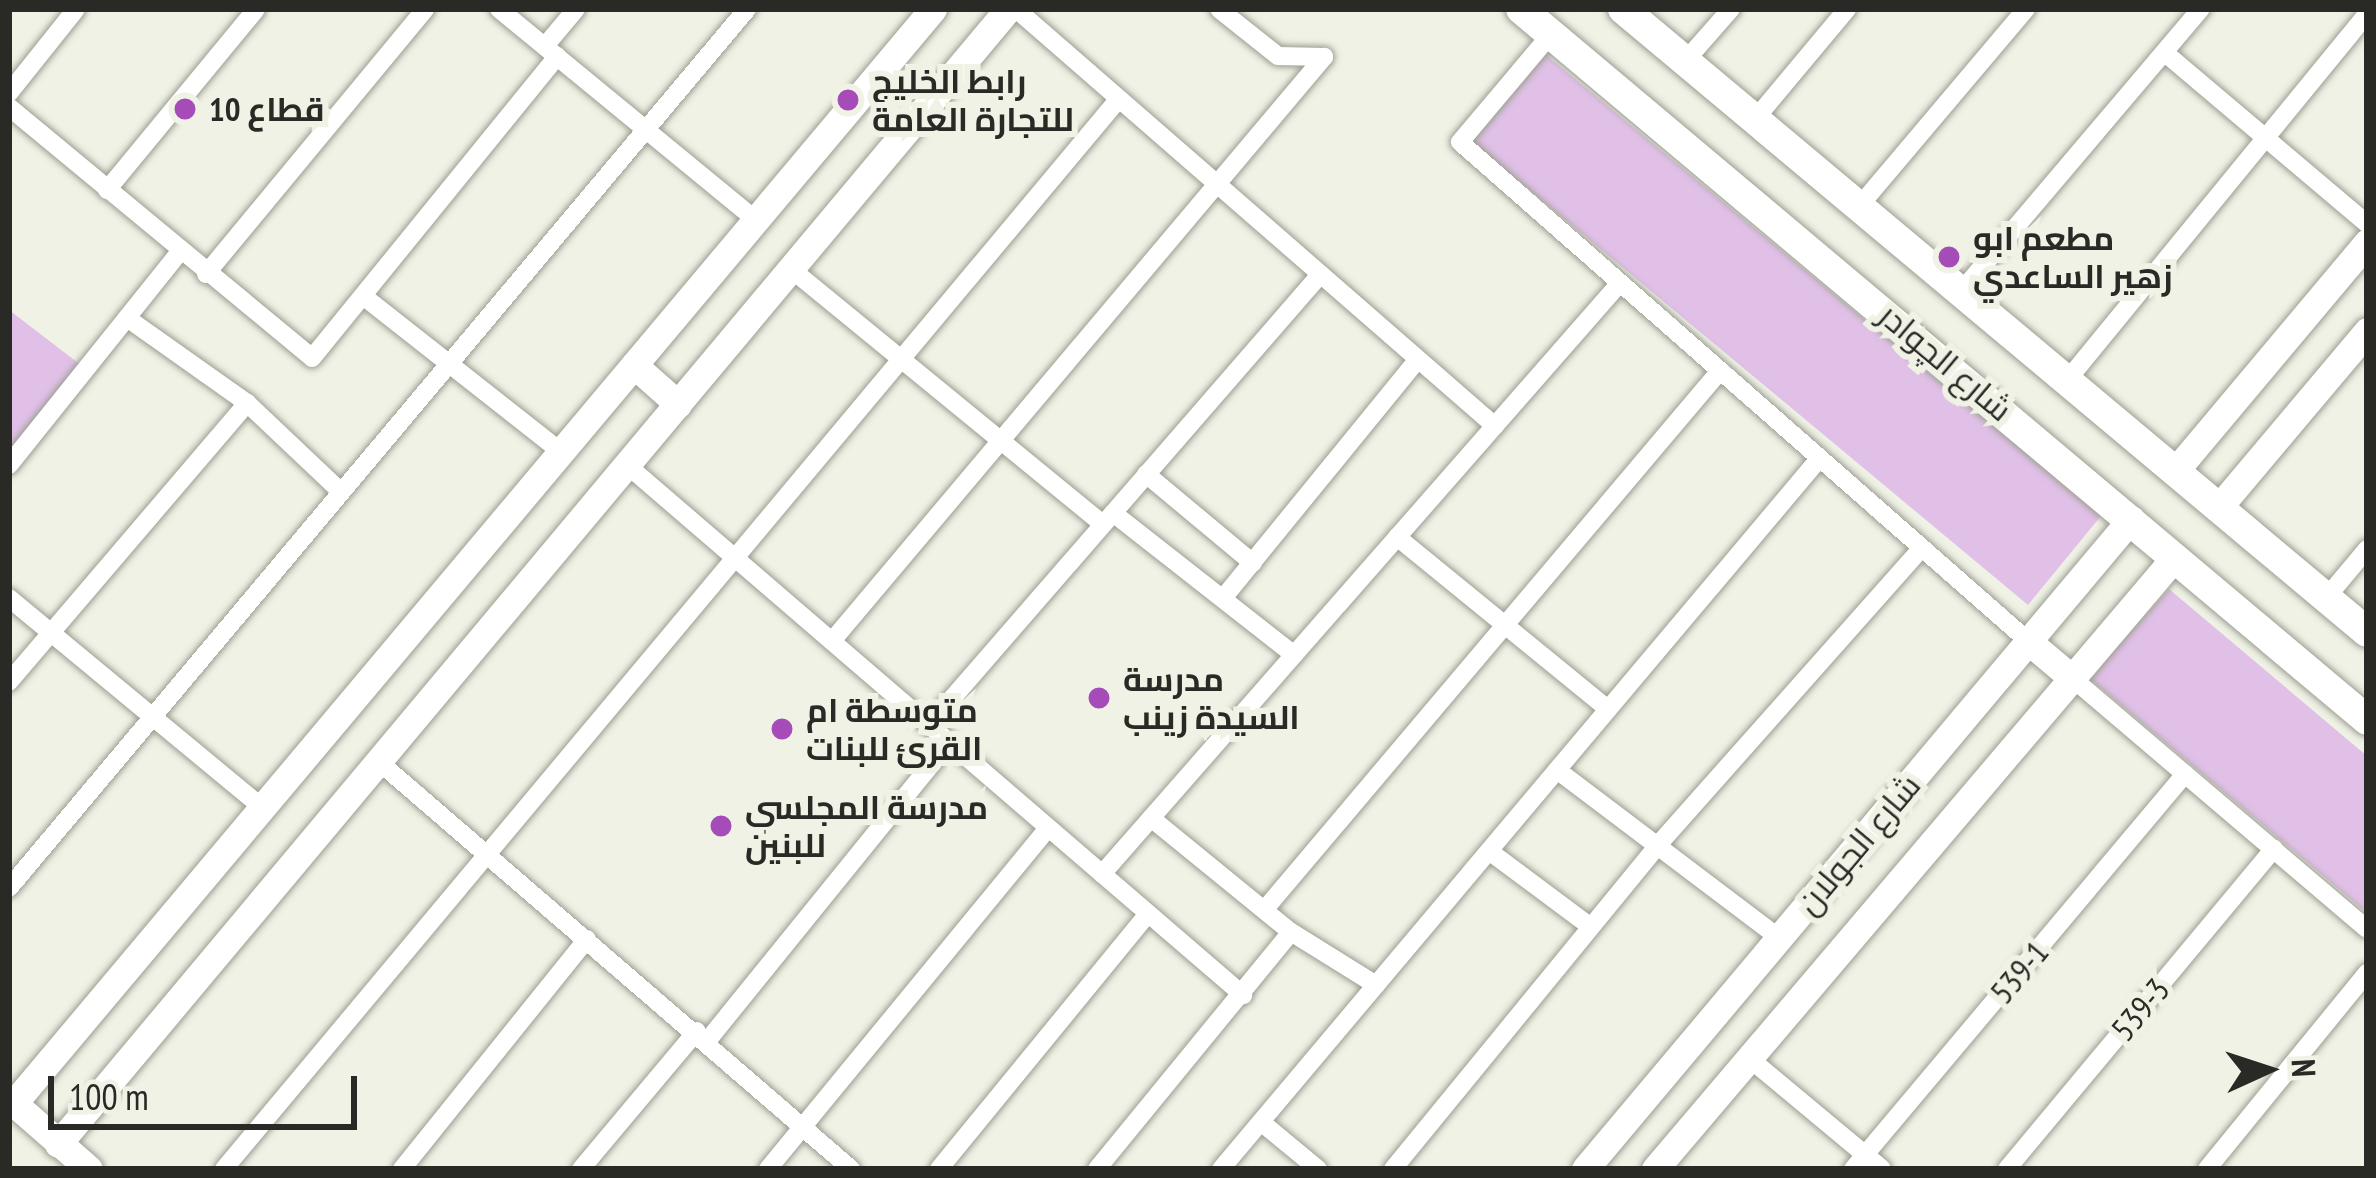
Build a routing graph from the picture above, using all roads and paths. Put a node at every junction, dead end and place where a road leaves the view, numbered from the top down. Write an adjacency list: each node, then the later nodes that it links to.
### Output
1 (76, 9): 21 (street)
2 (256, 9): 28 (street)
3 (425, 9): 35 (street)
4 (499, 9): 18 (street)
5 (576, 9): 18 (street)
6 (747, 9): 25 (street)
7 (933, 9): 30 (street)
8 (1012, 9): 22 (street); 34 (street)
9 (1219, 9): 27 (street)
10 (1521, 9): 17 (main road, شارع الچوادر)
11 (1623, 9): 20 (main road, شارع الچوادر)
12 (1731, 9): 20 (street)
13 (1847, 9): 24 (street)
14 (2026, 9): 29 (street)
15 (2201, 9): 19 (street)
16 (2367, 14): 26 (street)
17 (1551, 34): 37 (street); 61 (main road, شارع الچوادر)
18 (551, 51): 25 (street); 39 (street)
19 (2164, 53): 26 (street); 38 (street)
20 (1687, 59): 24 (main road, شارع الچوادر)
21 (9, 93)
22 (1116, 102): 27 (street); 42 (street)
23 (9, 107): 28 (street)
24 (1756, 118): 29 (main road, شارع الچوادر)
25 (646, 130): 30 (street); 43 (street)
26 (2264, 138): 31 (street); 47 (street)
27 (1216, 188): 36 (street); 51 (street)
28 (107, 190): 33 (street)
29 (1862, 203): 38 (main road, شارع الچوادر)
30 (756, 220): 45 (street)
31 (2367, 224)
32 (2367, 242): 56 (street)
33 (178, 253): 35 (street); 40 (street)
34 (791, 268): 42 (street); 49 (street)
35 (206, 274): 39 (street)
36 (1318, 278): 44 (street); 57 (street)
37 (1619, 284): 46 (street); 50 (street)
38 (1964, 288): 47 (main road, شارع الچوادر)
39 (363, 296): 43 (street)
40 (127, 318): 48 (street); 54 (street)
41 (2367, 331): 59 (street)
42 (903, 363): 51 (street); 65 (street)
43 (449, 364): 52 (street); 58 (street)
44 (1414, 364): 50 (street); 67 (street)
45 (634, 365): 49 (street); 52 (street)
46 (1719, 372): 53 (street); 71 (street)
47 (2069, 378): 56 (main road, شارع الچوادر)
48 (247, 403): 58 (street); 73 (street)
49 (677, 404): 55 (street)
50 (1495, 426): 62 (street)
51 (1003, 443): 60 (street); 74 (street)
52 (561, 452): 87 (street)
53 (1818, 460): 64 (street); 79 (street)
54 (9, 465)
55 (627, 465): 65 (street); 84 (street)
56 (2176, 470): 59 (main road, شارع الچوادر)
57 (1146, 474): 60 (street); 67 (street)
58 (341, 492): 80 (street)
59 (2219, 507): 70 (main road, شارع الچوادر)
60 (1108, 519): 68 (street); 82 (street)
61 (2131, 519): 66 (main road, شارع الچوادر); 75 (street, شارع الجولان)
62 (1397, 537): 71 (street); 76 (street)
63 (2367, 549): 70 (street)
64 (1919, 550): 75 (street); 90 (street)
65 (733, 556): 74 (street); 93 (street)
66 (2175, 557): 77 (street, شارع الجولان); 81 (main road, شارع الچوادر)
67 (1253, 563): 68 (street)
68 (1224, 597): 76 (street)
69 (9, 598): 73 (street)
70 (2326, 598): 72 (main road, شارع الچوادر)
71 (1502, 625): 79 (street); 96 (street)
72 (2367, 632)
73 (50, 633): 78 (street); 80 (street)
74 (832, 641): 82 (street)
75 (2028, 641): 77 (street); 101 (street, شارع الجولان)
76 (1294, 655): 88 (street)
77 (2072, 679): 86 (street); 107 (street, شارع الجولان)
78 (9, 682)
79 (1608, 709): 85 (street)
80 (153, 717): 87 (street); 95 (street)
81 (2367, 720)
82 (929, 725): 83 (street)
83 (949, 742): 89 (street); 106 (street)
84 (378, 761): 93 (street); 111 (street)
85 (1557, 770): 90 (street); 92 (street)
86 (2185, 774): 91 (street); 112 (street, 539-1)
87 (262, 808): 108 (street)
88 (1150, 818): 94 (street); 96 (street)
89 (1048, 828): 94 (street); 110 (street)
90 (1658, 844): 98 (street); 101 (street)
91 (2273, 849): 99 (street); 127 (street, 539-3)
92 (1489, 851): 98 (street); 104 (street)
93 (491, 856): 102 (street); 114 (street)
94 (1102, 874): 97 (street)
95 (9, 888)
96 (1264, 909): 100 (street)
97 (1148, 914): 105 (street); 119 (street)
98 (1591, 927): 123 (street)
99 (2367, 928)
100 (1291, 932): 104 (street); 105 (street)
101 (1779, 938): 124 (street, شارع الجولان)
102 (586, 940): 106 (street); 115 (street)
103 (2367, 973): 128 (street)
104 (1376, 985): 109 (street)
105 (1243, 995): 120 (street)
106 (702, 1036): 110 (street); 116 (street)
107 (1749, 1058): 112 (street); 125 (street, شارع الجولان)
108 (12, 1101): 111 (street)
109 (1261, 1122): 121 (street); 122 (street)
110 (801, 1128): 117 (street); 118 (street)
111 (58, 1144): 113 (street)
112 (1859, 1162): 126 (street)
113 (89, 1169)
114 (224, 1169)
115 (401, 1169)
116 (581, 1169)
117 (767, 1169)
118 (850, 1169)
119 (939, 1169)
120 (1097, 1169)
121 (1221, 1169)
122 (1318, 1169)
123 (1393, 1169)
124 (1585, 1169)
125 (1654, 1169)
126 (1882, 1169)
127 (2007, 1169)
128 (2207, 1169)

